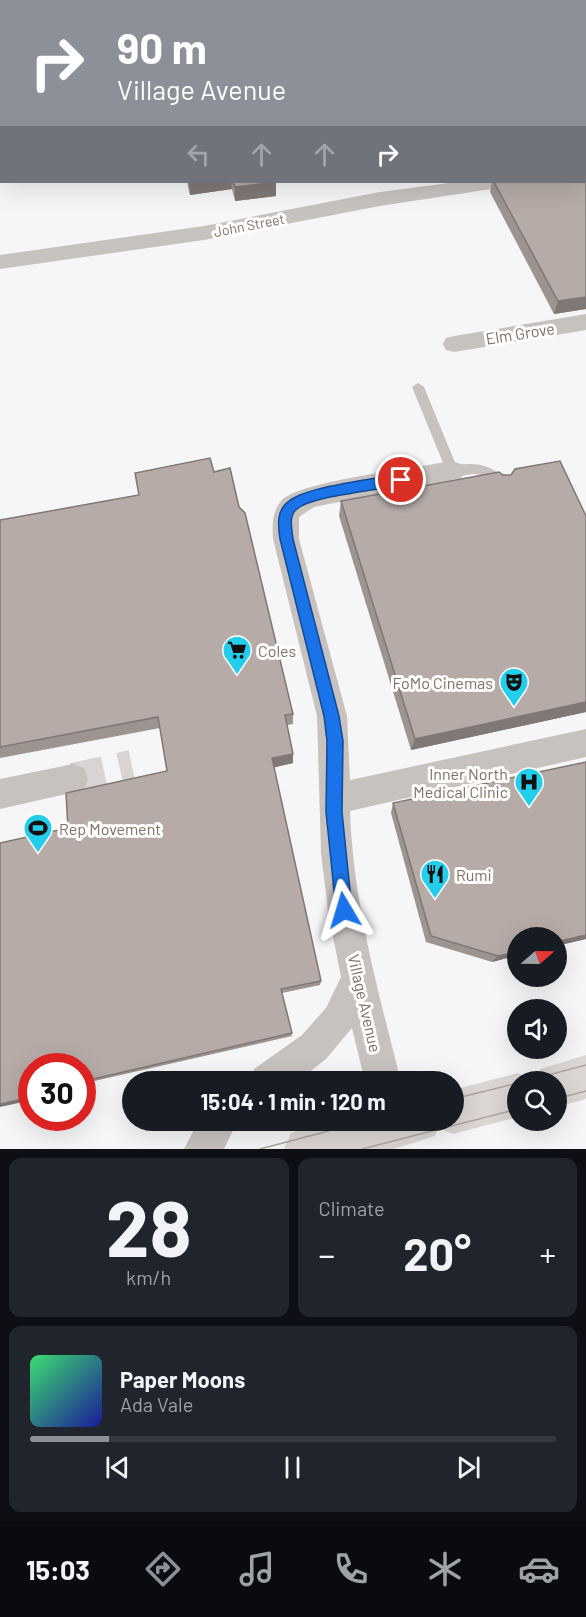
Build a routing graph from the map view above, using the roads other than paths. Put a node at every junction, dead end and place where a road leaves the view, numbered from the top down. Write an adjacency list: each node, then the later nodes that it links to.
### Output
1 (491, 183): 2 (street, John Street)
2 (0, 262)
3 (586, 322): 4 (street, Elm Grove)
4 (454, 344)
5 (418, 387): 6 (lane)
6 (452, 471): 7 (lane); 11 (street, Village Avenue)
7 (502, 485)
8 (586, 743): 11 (street)
9 (73, 778): 10 (street)
10 (0, 794)
11 (334, 799): 12 (street, Village Avenue)
12 (358, 978): 13 (street); 14 (street, Village Avenue)
13 (282, 1071)
14 (380, 1071)
15 (586, 1077): 16 (main road)
16 (567, 1082)
17 (507, 1098): 18 (main road)
18 (464, 1109)
19 (214, 1131): 21 (street)
20 (392, 1131): 22 (main road)
21 (203, 1149)
22 (307, 1149)

